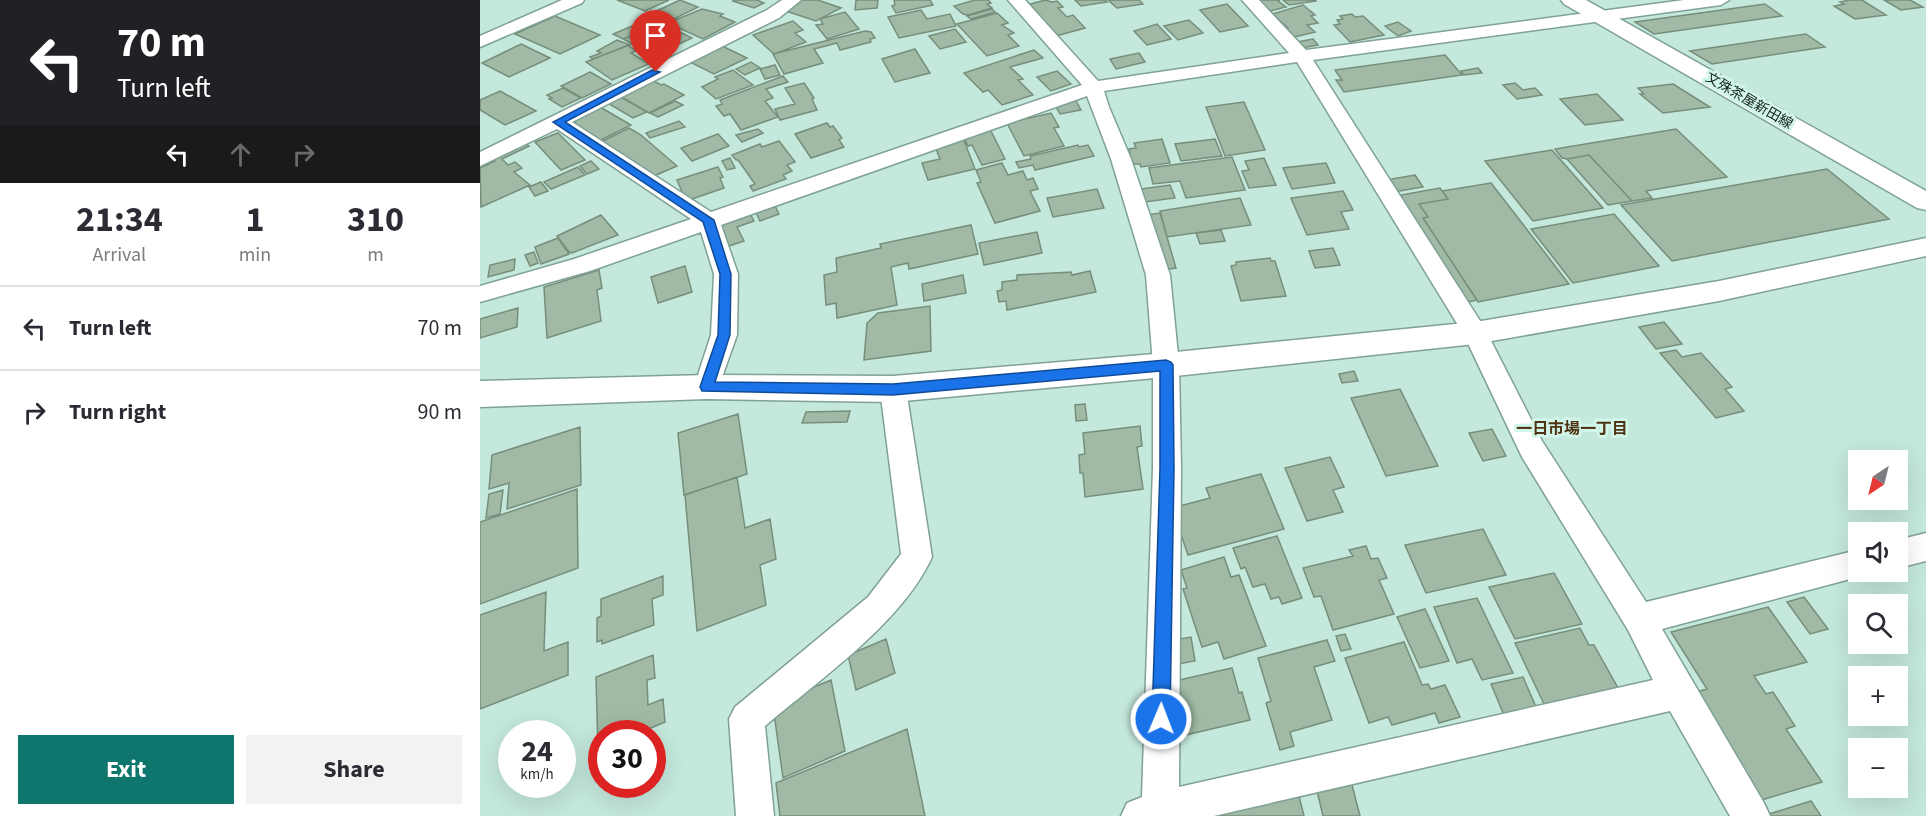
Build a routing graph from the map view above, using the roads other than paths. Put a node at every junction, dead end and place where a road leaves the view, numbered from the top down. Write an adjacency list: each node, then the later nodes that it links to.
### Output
1 (576, 0): 8 (street)
2 (793, 0): 11 (street)
3 (1016, 0): 10 (street)
4 (1250, 0): 9 (street)
5 (1571, 0): 7 (street, 文殊茶屋新田線)
6 (1720, 0): 7 (street)
7 (1599, 15): 9 (street); 13 (street, 文殊茶屋新田線)
8 (480, 42)
9 (1302, 56): 10 (street); 17 (street)
10 (1094, 87): 14 (street); 18 (street)
11 (558, 122): 12 (street); 14 (street)
12 (480, 160)
13 (1926, 202)
14 (708, 220): 16 (street); 19 (street)
15 (1926, 247): 17 (street)
16 (480, 294)
17 (1475, 333): 18 (street); 25 (street)
18 (1166, 365): 20 (street); 27 (street)
19 (707, 387): 20 (street); 21 (street)
20 (893, 389): 28 (street)
21 (480, 394)
22 (1926, 547): 23 (street)
23 (1908, 552)
24 (1848, 567): 25 (street)
25 (1639, 619): 26 (street)
26 (1678, 692): 27 (street); 29 (street)
27 (1153, 814)
28 (755, 816)
29 (1751, 816)

